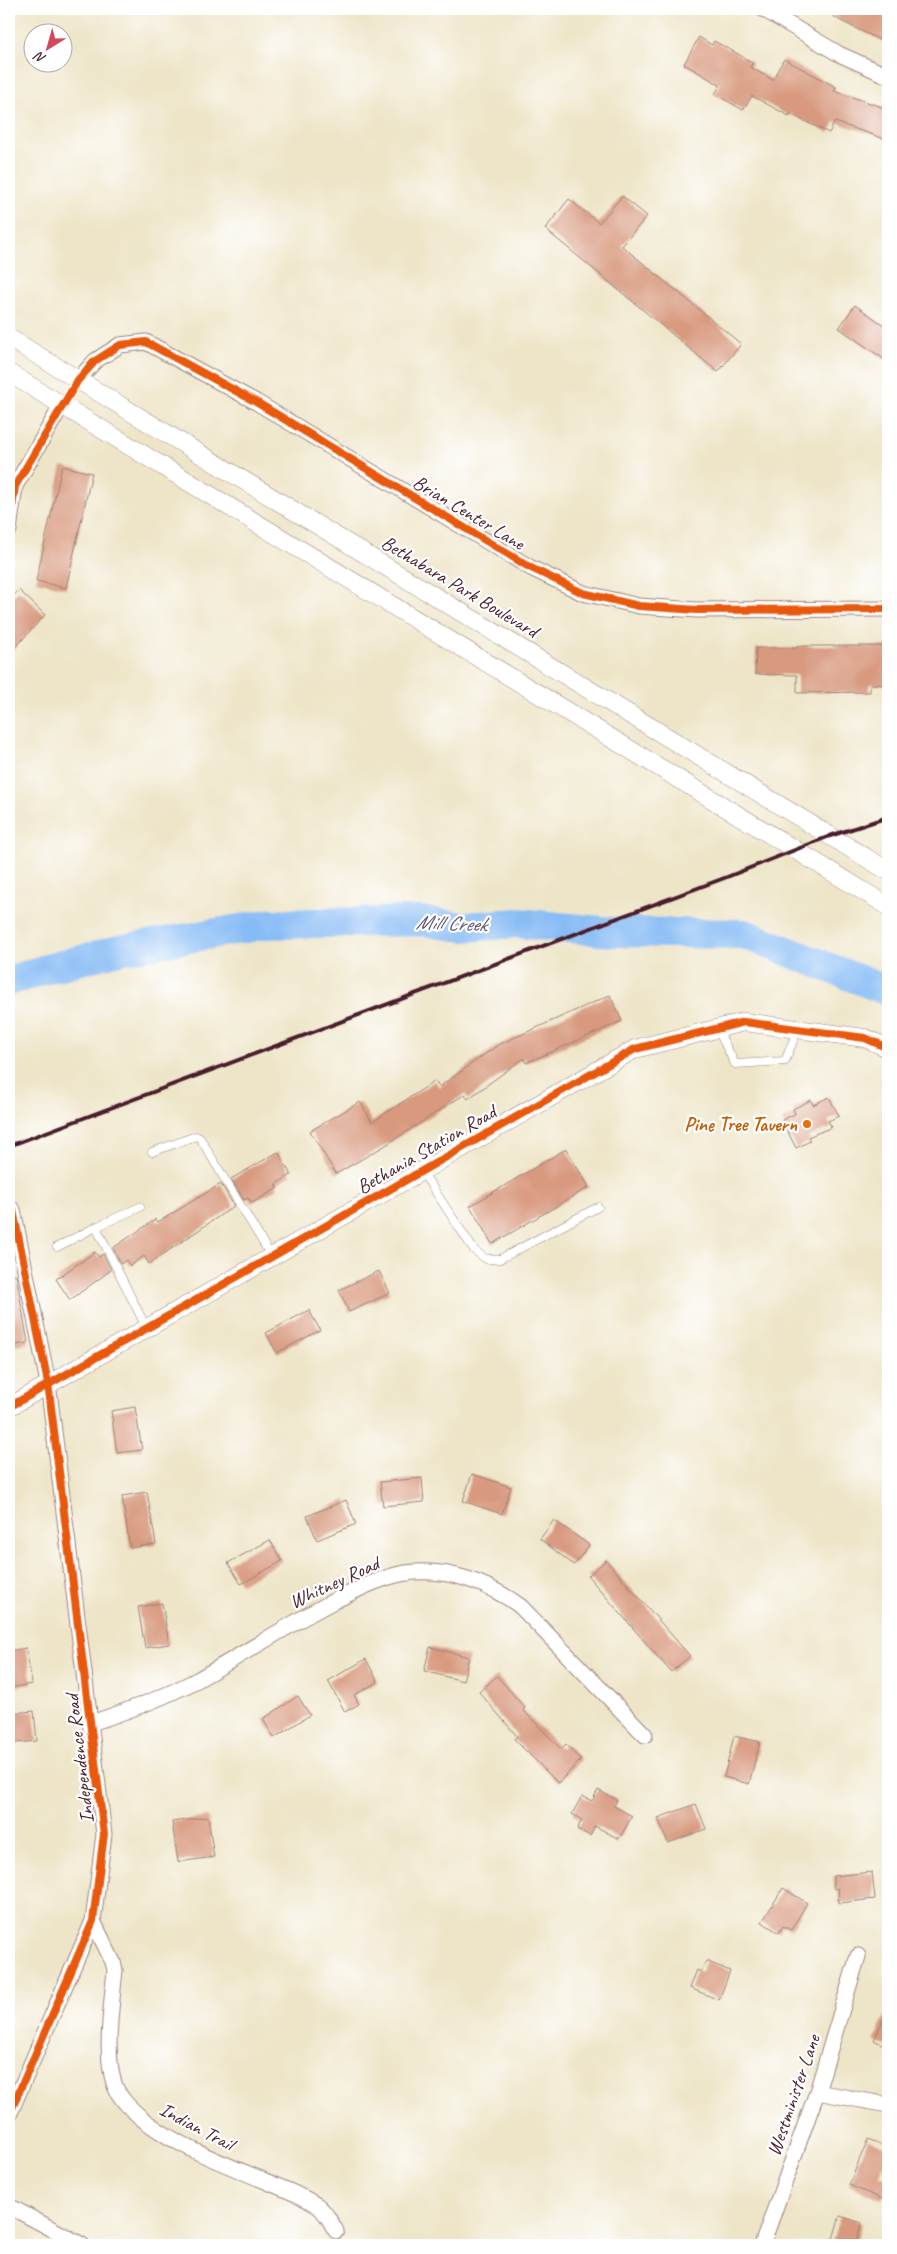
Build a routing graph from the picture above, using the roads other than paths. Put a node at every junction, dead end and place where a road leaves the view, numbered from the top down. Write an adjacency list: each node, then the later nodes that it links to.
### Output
1 (763, 9): 2 (street)
2 (888, 76)
3 (9, 338): 5 (street, Bethabara Park Boulevard)
4 (9, 373): 6 (street)
5 (78, 380): 6 (street); 9 (street, Brian Center Lane); 10 (street, Bethabara Park Boulevard)
6 (62, 405): 7 (street); 11 (street)
7 (12, 484): 8 (street)
8 (9, 530)
9 (888, 609)
10 (888, 871)
11 (888, 906)
12 (717, 1028): 13 (street, Bethania Station Road); 13 (lane); 16 (street, Bethania Station Road)
13 (798, 1029): 14 (street, Bethania Station Road)
14 (888, 1048)
15 (152, 1152): 22 (lane)
16 (421, 1170): 18 (lane); 22 (street, Bethania Station Road)
17 (140, 1207): 20 (lane)
18 (598, 1207)
19 (13, 1210): 24 (street, Independence Road)
20 (96, 1227): 21 (lane); 23 (lane)
21 (57, 1247)
22 (271, 1256): 23 (street, Bethania Station Road)
23 (146, 1327): 24 (street, Bethania Station Road)
24 (48, 1383): 25 (street, Bethania Station Road); 26 (street, Independence Road)
25 (9, 1404)
26 (92, 1723): 27 (street, Whitney Road); 28 (street, Independence Road)
27 (645, 1735)
28 (93, 1921): 32 (street, Independence Road); 34 (street, Indian Trail)
29 (858, 1956): 30 (street, Westminister Lane)
30 (817, 2092): 31 (street); 36 (street, Westminister Lane)
31 (888, 2105)
32 (9, 2115)
33 (9, 2206): 35 (street)
34 (336, 2231)
35 (82, 2245)
36 (762, 2245)

